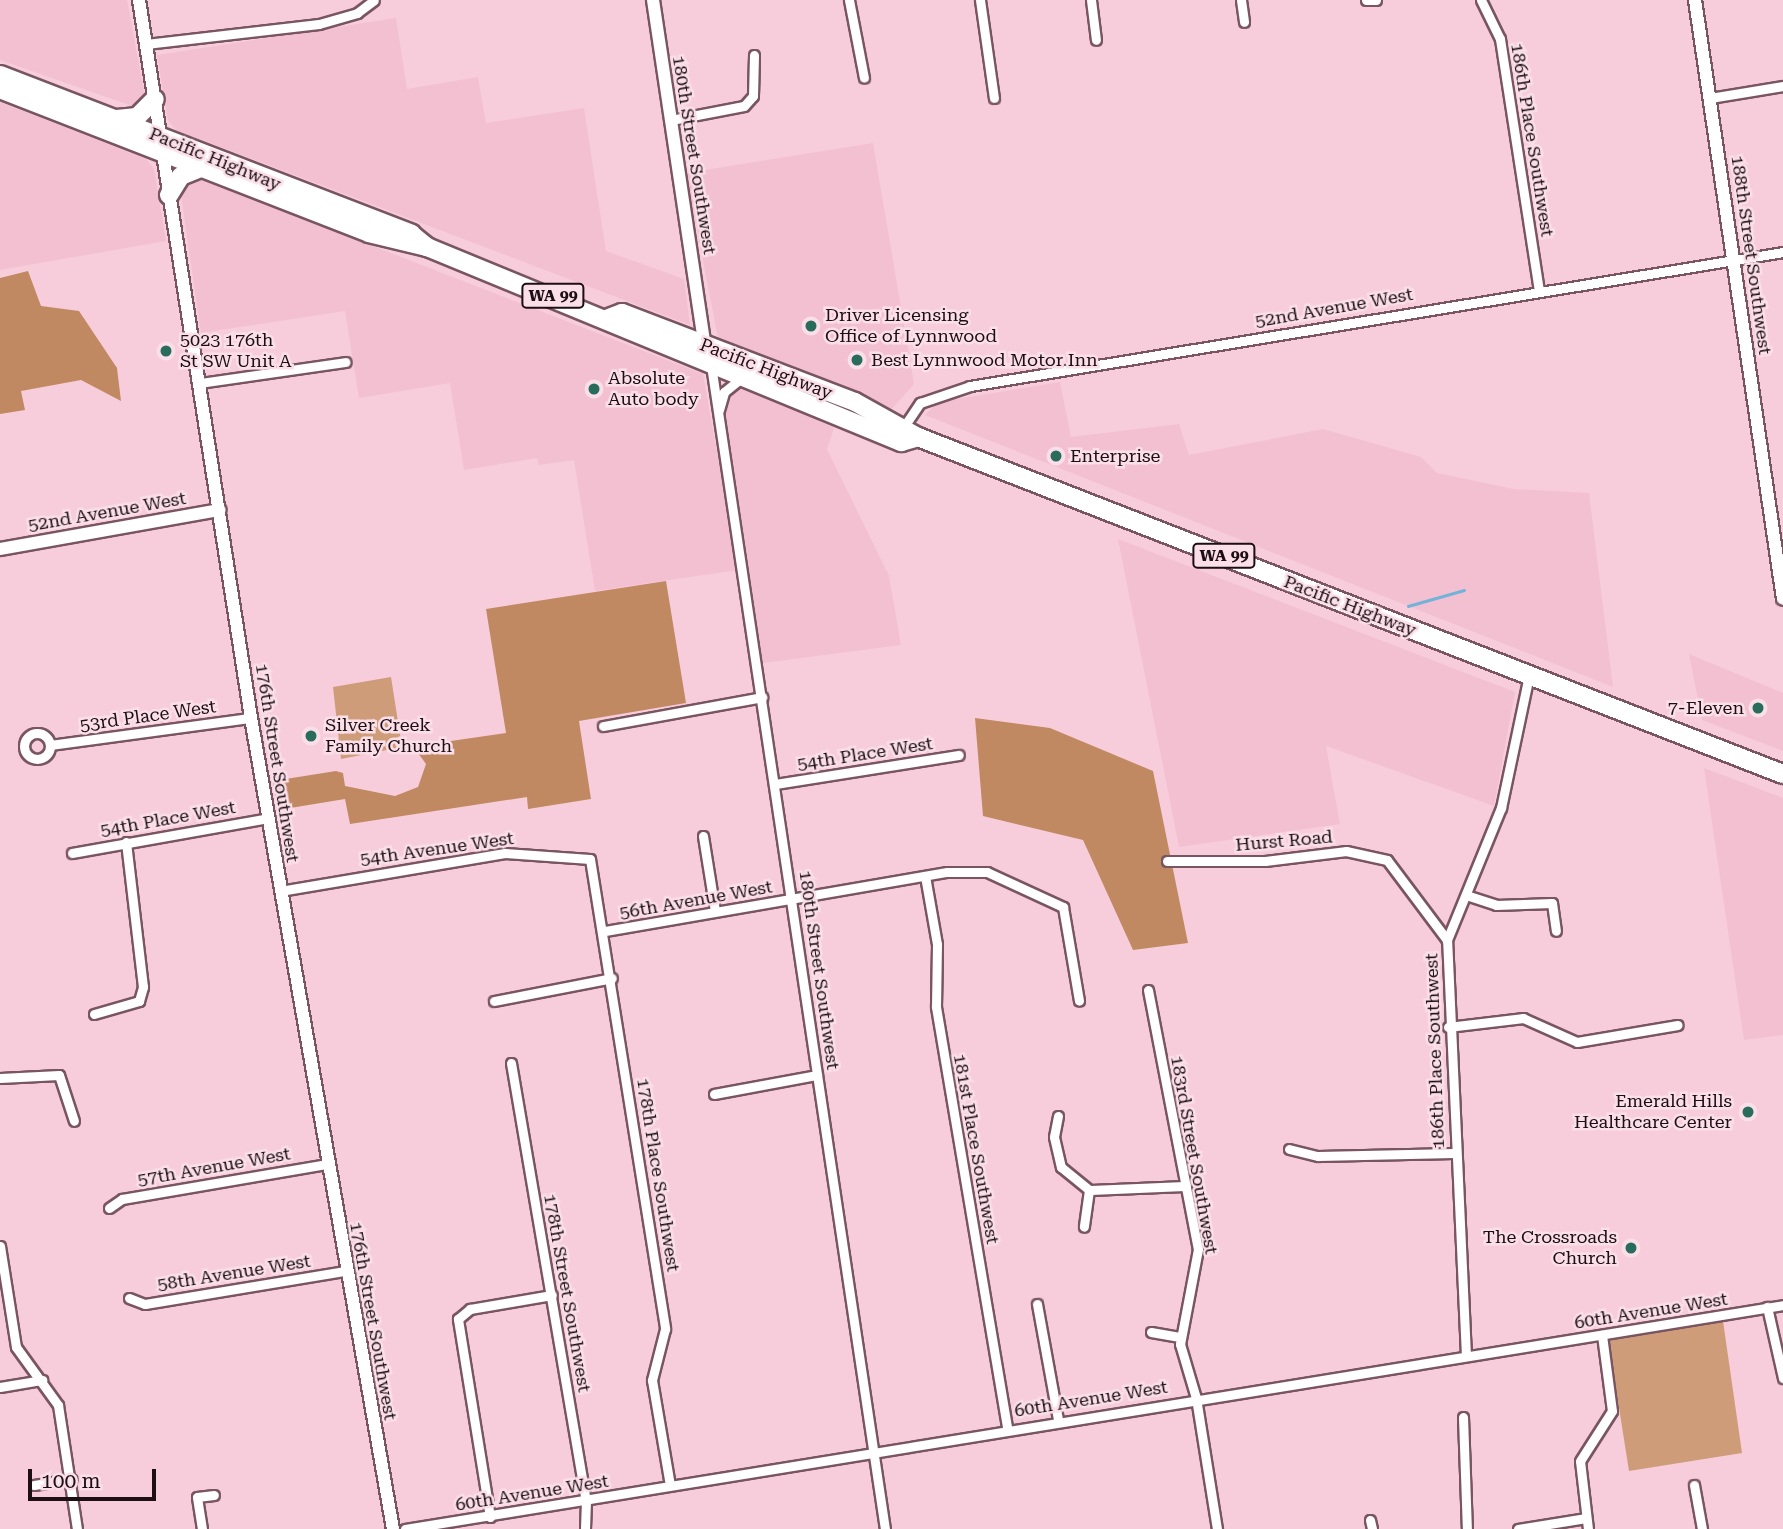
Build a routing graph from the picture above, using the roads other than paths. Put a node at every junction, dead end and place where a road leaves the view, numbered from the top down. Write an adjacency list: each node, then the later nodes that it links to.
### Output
1 (139, 0): 12 (street, 176th Street Southwest)
2 (374, 0): 12 (street)
3 (653, 0): 22 (street, 180th Street Southwest)
4 (849, 0): 15 (street)
5 (980, 0): 18 (street)
6 (1090, 0): 11 (street)
7 (1241, 0): 10 (street)
8 (1696, 0): 19 (street, 188th Street Southwest)
9 (1483, 1): 31 (street, 186th Place Southwest)
10 (1244, 22)
11 (1096, 40)
12 (146, 44): 20 (street, 176th Street Southwest)
13 (754, 55): 22 (street)
14 (0, 75): 21 (highway, Pacific Highway / WA 99)
15 (864, 78)
16 (1783, 86): 19 (street)
17 (0, 89): 23 (highway, Pacific Highway / WA 99)
18 (994, 98)
19 (1710, 98): 30 (street, 188th Street Southwest)
20 (155, 99): 21 (highway); 23 (street, 176th Street Southwest)
21 (114, 119): 23 (highway, Pacific Highway / WA 99)
22 (671, 120): 32 (street, 180th Street Southwest)
23 (162, 145): 24 (highway, Pacific Highway / WA 99); 25 (street, 176th Street Southwest); 27 (highway, Pacific Highway / WA 99)
24 (201, 167): 25 (highway); 26 (highway, Pacific Highway / WA 99)
25 (169, 195): 41 (street, 176th Street Southwest)
26 (334, 218): 27 (highway); 28 (highway, Pacific Highway / WA 99)
27 (390, 226): 28 (highway, Pacific Highway / WA 99)
28 (427, 247): 33 (highway, Pacific Highway / WA 99)
29 (1783, 252): 30 (street, 52nd Avenue West)
30 (1734, 260): 31 (street, 52nd Avenue West); 46 (street, 188th Street Southwest)
31 (1539, 290): 43 (street, 52nd Avenue West)
32 (703, 315): 34 (street); 36 (street, 180th Street Southwest)
33 (609, 318): 34 (highway, Pacific Highway / WA 99); 35 (highway, Pacific Highway / WA 99)
34 (684, 338): 36 (highway, Pacific Highway / WA 99)
35 (663, 346): 36 (highway); 38 (highway, Pacific Highway / WA 99)
36 (705, 346): 39 (highway, Pacific Highway / WA 99)
37 (345, 362): 41 (street)
38 (711, 365): 39 (highway); 40 (highway, Pacific Highway / WA 99); 42 (street, 180th Street Southwest)
39 (779, 377): 43 (highway, Pacific Highway / WA 99)
40 (741, 378): 42 (street); 43 (highway, Pacific Highway / WA 99)
41 (200, 383): 44 (street, 176th Street Southwest)
42 (719, 416): 48 (street, 180th Street Southwest)
43 (911, 431): 47 (highway, Pacific Highway / WA 99)
44 (220, 510): 45 (street, 52nd Avenue West); 49 (street, 176th Street Southwest)
45 (0, 549)
46 (1783, 599)
47 (1530, 675): 53 (highway, Pacific Highway / WA 99); 63 (street, 186th Place Southwest)
48 (762, 697): 50 (street); 54 (street, 180th Street Southwest)
49 (251, 718): 51 (street, 53rd Place West); 55 (street, 176th Street Southwest)
50 (603, 726)
51 (50, 746)
52 (959, 755): 54 (street, 54th Place West)
53 (1783, 774)
54 (775, 785): 64 (street, 180th Street Southwest)
55 (268, 818): 57 (street, 54th Place West); 62 (street, 176th Street Southwest)
56 (703, 835): 65 (street)
57 (126, 842): 58 (street, 54th Place West); 73 (street)
58 (72, 853)
59 (1167, 861): 68 (street, Hurst Road)
60 (594, 868): 62 (street, 54th Avenue West); 66 (street, 178th Place Southwest)
61 (925, 876): 64 (street, 56th Avenue West); 72 (street, 56th Avenue West); 107 (street, 181st Place Southwest)
62 (280, 891): 84 (street, 176th Street Southwest)
63 (1466, 895): 67 (street); 68 (street, 186th Place Southwest)
64 (791, 899): 65 (street, 56th Avenue West); 77 (street, 180th Street Southwest)
65 (715, 911): 66 (street, 56th Avenue West)
66 (605, 931): 69 (street, 178th Place Southwest)
67 (1556, 931)
68 (1447, 940): 75 (street, 186th Place Southwest)
69 (612, 978): 71 (street); 111 (street, 178th Place Southwest)
70 (1148, 990): 85 (street, 183rd Street Southwest)
71 (494, 1001)
72 (1079, 1001)
73 (93, 1014)
74 (1678, 1025): 75 (street)
75 (1448, 1027): 83 (street, 186th Place Southwest)
76 (511, 1063): 92 (street, 178th Street Southwest)
77 (817, 1075): 79 (street); 108 (street, 180th Street Southwest)
78 (0, 1078): 81 (street)
79 (714, 1094)
80 (1058, 1116): 86 (street)
81 (74, 1121)
82 (1289, 1149): 83 (street)
83 (1454, 1153): 100 (street, 186th Place Southwest)
84 (327, 1164): 87 (street, 57th Avenue West); 90 (street, 176th Street Southwest)
85 (1186, 1186): 86 (street); 99 (street, 183rd Street Southwest)
86 (1089, 1190): 88 (street)
87 (109, 1209)
88 (1084, 1227)
89 (0, 1246): 91 (street)
90 (345, 1271): 93 (street, 58th Avenue West); 119 (street, 176th Street Southwest)
91 (3, 1283): 102 (street)
92 (552, 1295): 114 (street, 178th Street Southwest); 115 (street)
93 (129, 1298)
94 (1037, 1304): 106 (street)
95 (1783, 1305): 96 (street, 60th Avenue West)
96 (1767, 1307): 98 (street, 60th Avenue West); 101 (street)
97 (1151, 1332): 99 (street)
98 (1602, 1335): 100 (street, 60th Avenue West); 116 (street)
99 (1180, 1337): 104 (street, 183rd Street Southwest)
100 (1465, 1356): 104 (street, 60th Avenue West)
101 (1783, 1378)
102 (42, 1380): 103 (street); 109 (street)
103 (0, 1387)
104 (1196, 1398): 106 (street, 60th Avenue West); 123 (street, 183rd Street Southwest)
105 (1463, 1417): 124 (street)
106 (1058, 1420): 107 (street, 60th Avenue West)
107 (1007, 1427): 108 (street, 60th Avenue West)
108 (874, 1451): 111 (street, 60th Avenue West); 122 (street, 180th Street Southwest)
109 (72, 1479): 110 (street); 117 (street)
110 (34, 1485)
111 (670, 1485): 114 (street, 60th Avenue West)
112 (1694, 1485): 127 (street)
113 (214, 1495): 118 (street)
114 (586, 1500): 115 (street, 60th Avenue West); 121 (street, 178th Street Southwest)
115 (490, 1517): 120 (street, 60th Avenue West)
116 (1586, 1518): 125 (street); 126 (street)
117 (77, 1529)
118 (202, 1529)
119 (393, 1529)
120 (405, 1529)
121 (586, 1529)
122 (885, 1529)
123 (1217, 1529)
124 (1467, 1529)
125 (1518, 1529)
126 (1588, 1529)
127 (1702, 1529)

